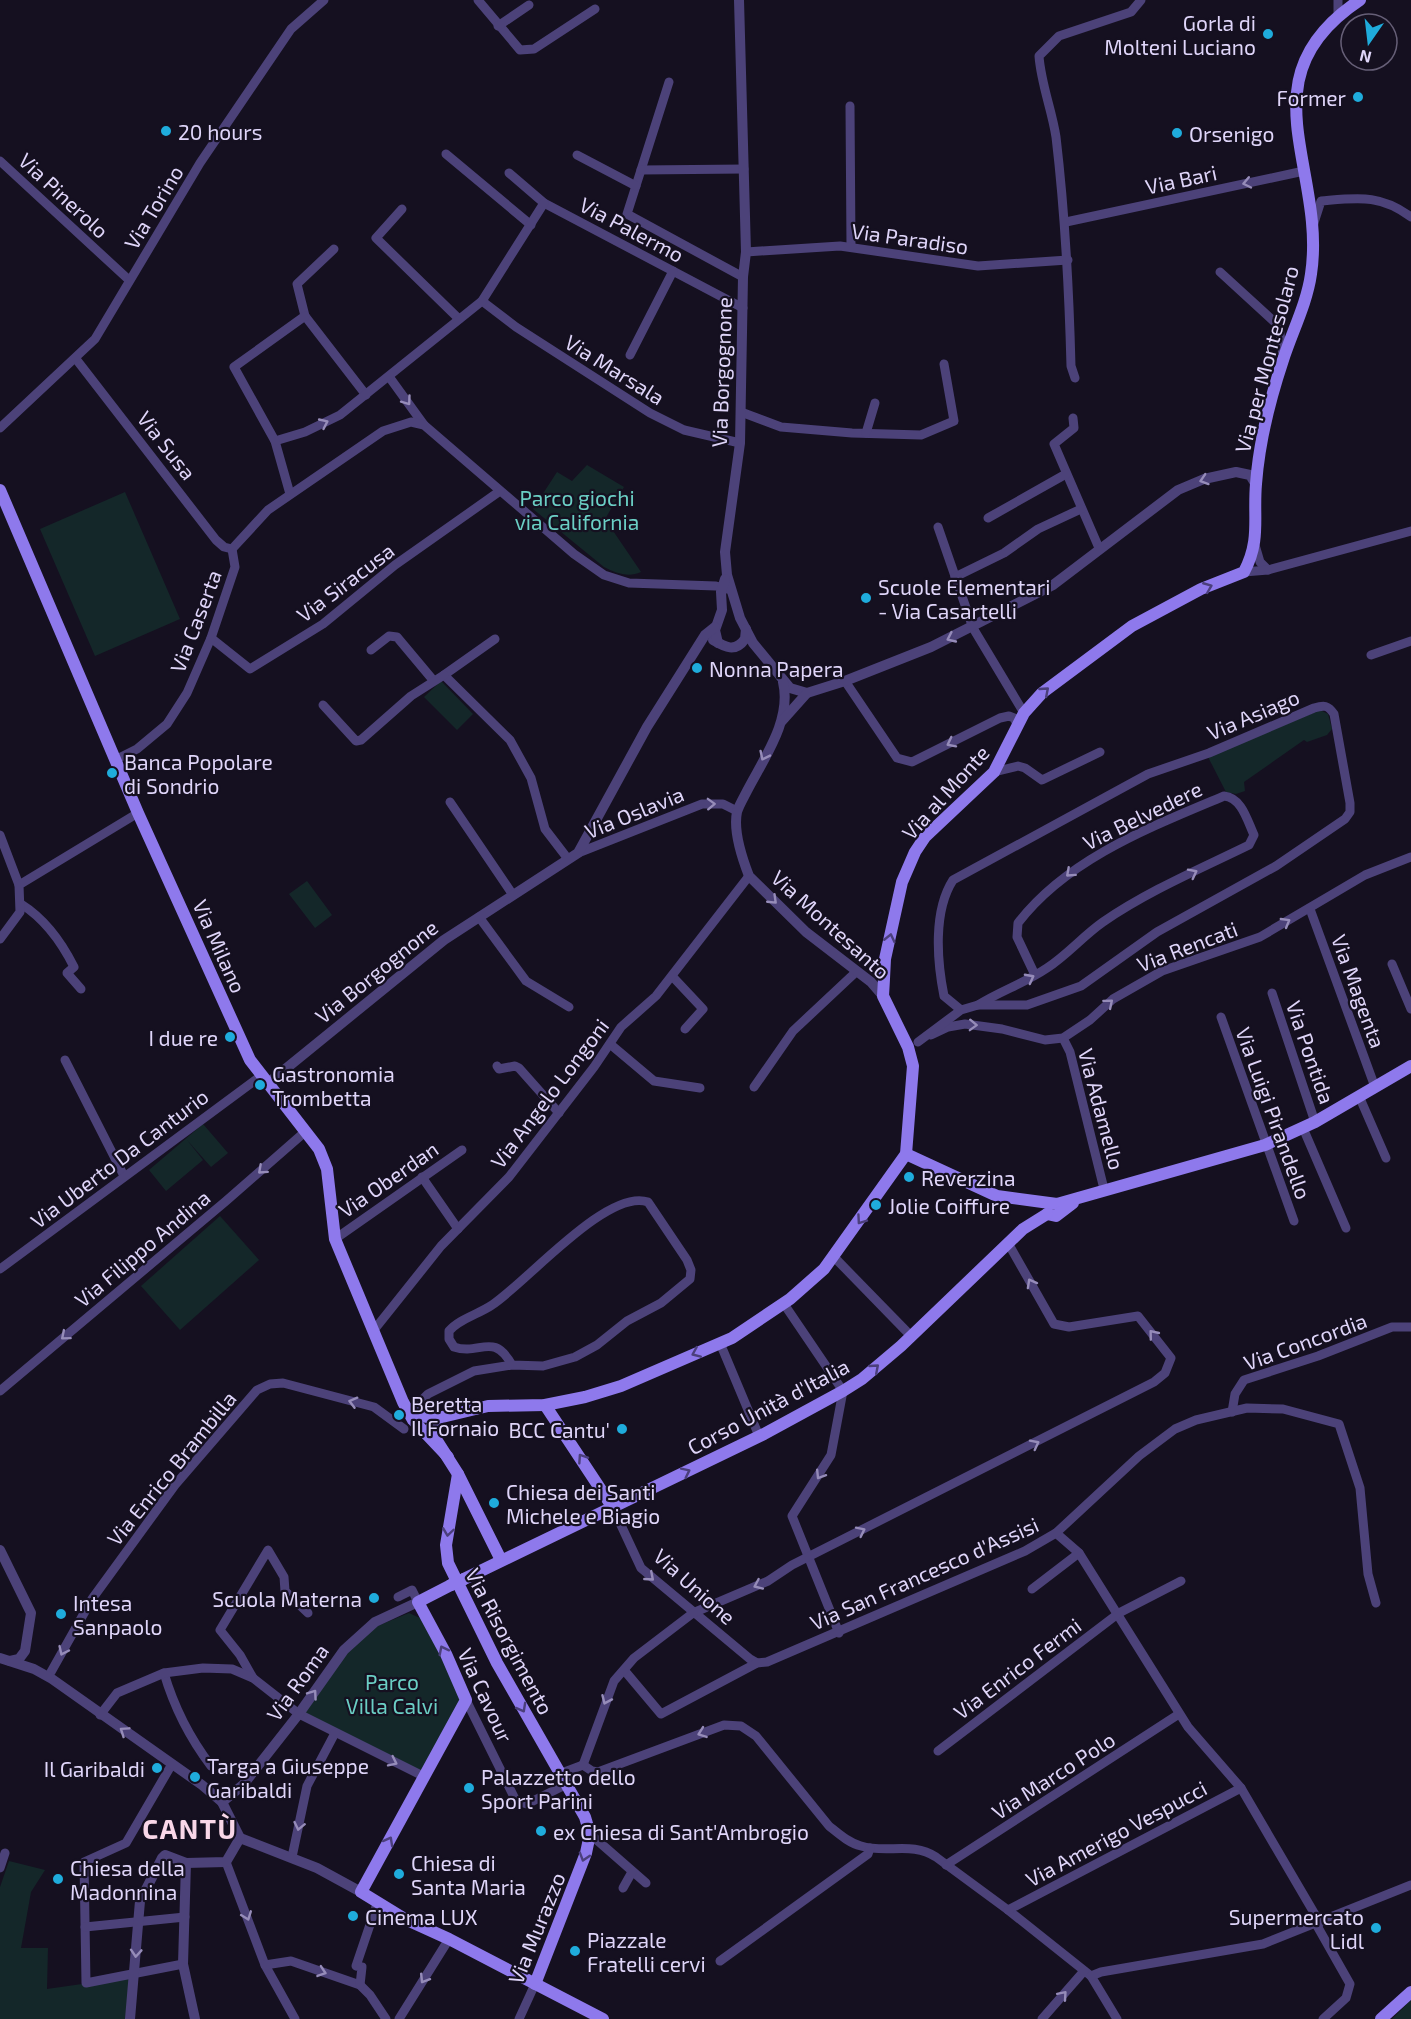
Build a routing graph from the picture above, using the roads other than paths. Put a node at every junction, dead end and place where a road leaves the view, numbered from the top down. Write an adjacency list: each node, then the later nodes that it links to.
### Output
1 (324, 0): 34 (street, Via Torino)
2 (478, 0): 10 (street)
3 (739, 0): 16 (street, Via Borgognone)
4 (1141, 0): 24 (street)
5 (1338, 0): 9 (street)
6 (1360, 0): 9 (main road, Via per Montesolaro)
7 (529, 5): 10 (street)
8 (595, 9): 10 (street)
9 (1338, 14): 18 (main road, Via per Montesolaro)
10 (498, 26)
11 (669, 82): 17 (street)
12 (850, 106): 27 (street)
13 (446, 154): 25 (street)
14 (577, 155): 20 (street)
15 (0, 161): 34 (street, Via Pinerolo)
16 (744, 169): 17 (street); 29 (street, Via Borgognone)
17 (641, 170): 20 (street)
18 (1304, 171): 24 (street, Via Bari, one-way to 24); 26 (main road, Via per Montesolaro)
19 (509, 173): 21 (street, Via Palermo)
20 (636, 186): 33 (street)
21 (544, 203): 25 (street); 31 (street, Via Palermo)
22 (402, 209): 38 (street)
23 (1411, 217): 26 (street)
24 (1066, 222): 30 (street)
25 (531, 225): 35 (street)
26 (1311, 232): 40 (main road, Via per Montesolaro)
27 (852, 248): 29 (street, Via Paradiso); 30 (street, Via Paradiso)
28 (334, 249): 37 (street)
29 (746, 252): 33 (street, Via Borgognone)
30 (1068, 260): 44 (street)
31 (673, 271): 36 (street, Via Palermo); 39 (street)
32 (1220, 272): 40 (street)
33 (743, 277): 36 (street, Via Borgognone)
34 (129, 280): 41 (street, Via Torino)
35 (482, 301): 38 (street); 53 (street, Via Marsala)
36 (743, 308): 47 (street, Via Borgognone)
37 (305, 316): 45 (street); 52 (street)
38 (459, 318): 43 (street)
39 (630, 355)
40 (1284, 358): 54 (main road, Via per Montesolaro)
41 (76, 359): 50 (street, Via Torino); 67 (street, Via Susa)
42 (944, 364): 51 (street)
43 (390, 378): 45 (street); 49 (street, one-way to 49)
44 (1075, 378)
45 (366, 395): 52 (street, one-way to 45)
46 (875, 403): 51 (street)
47 (741, 412): 51 (street); 53 (street, Via Borgognone)
48 (1073, 418): 56 (street)
49 (424, 425): 59 (street); 60 (street, Via Caserta)
50 (1, 428)
51 (866, 433)
52 (275, 441): 60 (street)
53 (740, 443): 71 (street, Via Borgognone)
54 (1260, 450): 55 (street); 57 (main road, Via per Montesolaro)
55 (1240, 472): 57 (street); 66 (street, one-way to 66)
56 (1066, 474): 61 (street); 62 (street)
57 (1256, 484): 65 (main road, Via per Montesolaro)
58 (0, 491): 94 (main road, Via Milano)
59 (500, 491): 71 (street); 75 (street, Via Siracusa)
60 (290, 494): 67 (street, Via Caserta)
61 (1081, 509): 66 (street); 70 (street)
62 (988, 518)
63 (938, 527): 70 (street)
64 (1411, 531): 68 (street)
65 (1256, 545): 68 (street); 69 (main road, Via per Montesolaro)
66 (1099, 548): 74 (street)
67 (232, 549): 75 (street, Via Caserta)
68 (1268, 570): 69 (street)
69 (1244, 572): 90 (main road, Via al Monte, one-way to 69)
70 (955, 577): 74 (street)
71 (722, 589): 72 (street, Via Borgognone); 73 (street, Via Borgognone)
72 (716, 626): 73 (street); 77 (street, Via Borgognone); 79 (street)
73 (744, 626): 80 (street); 83 (street, Via Borgognone)
74 (973, 628): 86 (street, one-way to 86); 90 (street)
75 (211, 638): 94 (street, Via Caserta)
76 (495, 639): 84 (street)
77 (701, 640): 79 (street); 100 (street, Via Borgognone)
78 (1411, 640): 82 (street)
79 (718, 643): 80 (street)
80 (737, 647): 83 (street)
81 (371, 650): 85 (street)
82 (1371, 655)
83 (764, 658): 87 (street, Via Borgognone)
84 (444, 675): 85 (street); 100 (street)
85 (433, 680): 89 (street)
86 (845, 681): 88 (street); 92 (street, one-way to 86)
87 (783, 682): 88 (street); 91 (street)
88 (807, 693): 91 (street)
89 (322, 705)
90 (1024, 713): 92 (main road, Via al Monte)
91 (782, 721): 97 (street, one-way to 97)
92 (1018, 726): 95 (main road, Via al Monte)
93 (1100, 752): 95 (street)
94 (115, 760): 98 (main road, Via Milano)
95 (994, 772): 113 (main road, Via al Monte, one-way to 95)
96 (450, 802): 104 (street)
97 (737, 811): 100 (street, Via Oslavia, one-way to 97); 102 (street, Via Montesanto)
98 (138, 813): 103 (street); 128 (main road, Via Milano)
99 (0, 835): 103 (street)
100 (573, 856): 104 (street, Via Borgognone)
101 (1411, 857): 106 (street, Via Rencati)
102 (749, 876): 110 (street, Via Montesanto, one-way to 110); 112 (street, Via Angelo Longoni)
103 (19, 885): 105 (street)
104 (513, 895): 107 (street, Via Borgognone)
105 (21, 903): 108 (street); 114 (street)
106 (1310, 909): 122 (street, Via Rencati, one-way to 106); 130 (street, Via Magenta)
107 (479, 917): 117 (street); 128 (street, Via Borgognone)
108 (0, 939)
109 (1392, 963): 118 (street)
110 (857, 971): 113 (street, Via Montesanto); 129 (street)
111 (1035, 975): 111 (street, Via Belvedere, one-way to 111); 116 (street, Via Belvedere, one-way to 111)
112 (672, 976): 121 (street); 123 (street, Via Angelo Longoni)
113 (879, 982): 124 (main road, Via al Monte)
114 (81, 989)
115 (1272, 993): 134 (street, Via Pontida)
116 (978, 1005): 119 (street, Via Asiago); 119 (street, Via Asiago)
117 (568, 1007)
118 (1411, 1009)
119 (961, 1010): 124 (street)
120 (1221, 1017): 137 (street, Via Luigi Pirandello)
121 (685, 1029)
122 (1063, 1038): 124 (street, one-way to 122); 143 (street, Via Adamello)
123 (609, 1044): 131 (street); 133 (street, Via Angelo Longoni)
124 (913, 1044): 139 (main road, Via al Monte)
125 (65, 1060): 141 (street)
126 (496, 1066): 133 (street)
127 (1411, 1066): 130 (main road)
128 (264, 1080): 136 (main road, Via Milano); 141 (street, Via Uberto Da Canturio)
129 (754, 1087)
130 (1375, 1087): 132 (main road)
131 (700, 1088)
132 (1359, 1096): 134 (main road); 140 (street)
133 (559, 1113): 147 (street, Via Angelo Longoni)
134 (1316, 1122): 135 (main road)
135 (1304, 1128): 137 (main road); 146 (street)
136 (306, 1131): 148 (main road, Via Milano); 158 (street, Via Filippo Andina, one-way to 158)
137 (1265, 1145): 143 (main road); 145 (street, Via Luigi Pirandello)
138 (462, 1150): 142 (street, Via Oberdan)
139 (906, 1154): 144 (main road); 150 (main road, one-way to 150)
140 (1386, 1158)
141 (124, 1176): 151 (street, Via Uberto Da Canturio)
142 (422, 1177): 147 (street); 148 (street, Via Oberdan)
143 (1104, 1189): 144 (main road)
144 (1053, 1208): 149 (main road, Corso Unità d'Italia)
145 (1293, 1221)
146 (1346, 1228)
147 (458, 1229): 154 (street, Via Angelo Longoni)
148 (335, 1239): 154 (main road, Via Milano)
149 (1008, 1243): 155 (main road, Corso Unità d'Italia); 172 (street, one-way to 149)
150 (835, 1258): 152 (main road); 155 (street)
151 (0, 1269)
152 (784, 1304): 156 (main road); 159 (street)
153 (1411, 1327): 162 (street, Via Concordia)
154 (374, 1330): 161 (main road, Via Milano)
155 (911, 1336): 159 (main road, Corso Unità d'Italia, one-way to 155)
156 (720, 1343): 160 (main road, one-way to 160); 165 (street)
157 (512, 1365): 157 (street); 161 (street)
158 (0, 1391)
159 (843, 1391): 165 (main road, Corso Unità d'Italia); 172 (street, one-way to 172)
160 (545, 1405): 163 (main road); 168 (main road, Via Unione, one-way to 160)
161 (411, 1411): 163 (main road); 166 (main road, Via Milano)
162 (1232, 1412): 169 (street, Via San Francesco d'Assisi); 178 (street, Via San Francesco d'Assisi)
163 (438, 1418): 166 (main road)
164 (404, 1429): 188 (street, Via Enrico Brambilla, one-way to 188)
165 (759, 1436): 168 (main road, Corso Unità d'Italia, one-way to 165)
166 (448, 1457): 167 (main road)
167 (458, 1474): 173 (main road); 201 (main road, Via Risorgimento, one-way to 201)
168 (613, 1508): 173 (main road, Corso Unità d'Italia); 180 (street, Via Unione, one-way to 180)
169 (1056, 1533): 171 (street); 182 (street, Via San Francesco d'Assisi)
170 (0, 1550): 183 (street)
171 (1079, 1553): 175 (street); 181 (street)
172 (808, 1557): 180 (street, one-way to 180); 182 (street)
173 (501, 1560): 177 (main road, Corso Unità d'Italia, bridge)
174 (1181, 1581): 181 (street, Via Enrico Fermi)
175 (1032, 1589)
176 (398, 1597): 177 (street, Via Cavour)
177 (418, 1602): 191 (main road, Via Cavour, one-way to 177); 192 (street, Via Roma, one-way to 177)
178 (1377, 1603)
179 (308, 1613): 190 (street)
180 (693, 1613): 185 (street, Via Unione); 187 (street)
181 (1119, 1613): 193 (street); 196 (street, Via Enrico Fermi)
182 (839, 1633): 185 (street, Via San Francesco d'Assisi)
183 (25, 1651): 184 (street); 186 (street)
184 (4, 1660): 186 (street)
185 (757, 1663): 187 (street, Via San Francesco d'Assisi)
186 (33, 1668): 194 (street)
187 (624, 1670): 198 (street, one-way to 198)
188 (51, 1672)
189 (164, 1673): 190 (street); 194 (street); 199 (street)
190 (253, 1678): 192 (street)
191 (466, 1700): 200 (main road); 201 (street, Via Cavour)
192 (299, 1714): 195 (street); 203 (street, Via Roma)
193 (1179, 1714): 202 (street); 211 (street, Via Marco Polo)
194 (100, 1715): 197 (street, one-way to 194)
195 (335, 1733): 200 (street, one-way to 200); 208 (street, one-way to 208)
196 (938, 1751)
197 (172, 1764): 203 (street); 223 (street)
198 (583, 1765): 201 (street, Via Cavour); 206 (street, one-way to 198)
199 (211, 1766)
200 (425, 1777): 217 (main road, one-way to 200)
201 (562, 1779): 204 (main road)
202 (1241, 1788): 219 (street, Via Amerigo Vespucci); 222 (street)
203 (222, 1802): 205 (street)
204 (590, 1834): 213 (street); 230 (main road, Via Murazzo, one-way to 230)
205 (240, 1838): 208 (street); 209 (street)
206 (870, 1848): 211 (street); 225 (street)
207 (5, 1852): 212 (street)
208 (292, 1857): 217 (street)
209 (226, 1862): 210 (street); 227 (street, one-way to 227)
210 (186, 1863): 220 (street); 221 (street)
211 (946, 1866): 219 (street)
212 (0, 1868)
213 (632, 1872): 214 (street); 216 (street)
214 (646, 1883)
215 (1411, 1885): 222 (street)
216 (623, 1888)
217 (361, 1892): 218 (main road)
218 (377, 1904): 224 (main road); 231 (street)
219 (1008, 1910): 229 (street)
220 (185, 1917): 221 (street); 226 (street)
221 (138, 1922): 223 (street); 228 (street, one-way to 228)
222 (1318, 1923): 229 (street); 242 (street)
223 (85, 1927): 228 (street)
224 (449, 1939): 230 (main road); 237 (street, one-way to 237)
225 (720, 1961)
226 (183, 1964): 228 (street); 234 (street)
227 (265, 1965): 231 (street, one-way to 231); 235 (street)
228 (134, 1974): 233 (street)
229 (1087, 1974): 240 (street, one-way to 229); 241 (street)
230 (535, 1984): 238 (street, Via Murazzo); 239 (main road)
231 (360, 1986): 236 (street)
232 (1411, 1992): 243 (main road)
233 (130, 2019)
234 (195, 2019)
235 (295, 2019)
236 (386, 2019)
237 (399, 2019)
238 (519, 2019)
239 (603, 2019)
240 (1042, 2019)
241 (1117, 2019)
242 (1323, 2019)
243 (1381, 2019)

